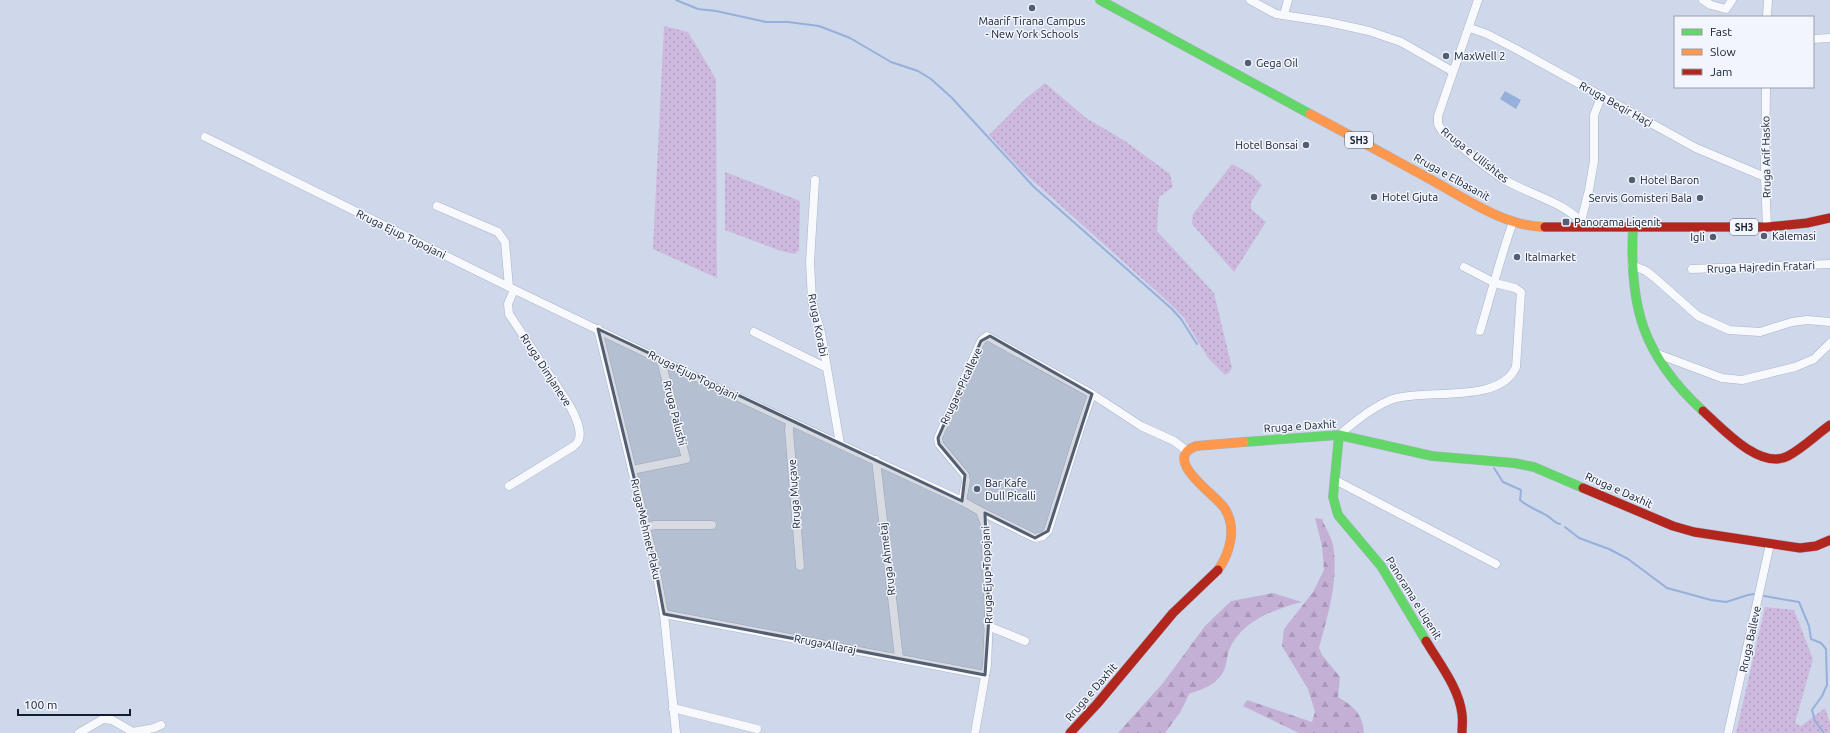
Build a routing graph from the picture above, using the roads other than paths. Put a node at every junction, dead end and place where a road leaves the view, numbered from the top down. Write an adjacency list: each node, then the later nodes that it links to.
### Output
1 (1100, 0): 21 (street, Rruga e Elbasanit / SH3)
2 (1250, 0): 8 (street)
3 (1288, 0): 8 (street)
4 (1478, 0): 10 (street, Rruga e Ullishtes)
5 (1703, 0): 6 (street)
6 (1732, 0)
7 (1768, 0): 9 (street)
8 (1284, 15): 13 (street)
9 (1767, 16)
10 (1470, 28): 13 (street, Rruga e Ullishtes); 15 (street, Rruga Beqir Haçi)
11 (1830, 38): 12 (street)
12 (1814, 39)
13 (1452, 71): 22 (street, Rruga e Ullishtes)
14 (1766, 88): 17 (street, Rruga Arif Hasko)
15 (1602, 95): 17 (street, Rruga Beqir Haçi); 22 (street)
16 (205, 137): 30 (street, Rruga Ejup Topojani)
17 (1765, 177): 23 (street, Rruga Arif Hasko)
18 (815, 180): 38 (street, Rruga Korabi)
19 (437, 206): 30 (street)
20 (1830, 218): 23 (street, Rruga e Elbasanit / SH3)
21 (1513, 222): 22 (street, Rruga e Elbasanit / SH3); 29 (street)
22 (1583, 224): 24 (street, Rruga e Elbasanit / SH3)
23 (1767, 227): 24 (street, Rruga e Elbasanit / SH3)
24 (1632, 228): 26 (street)
25 (1830, 264): 28 (street, Rruga Hajredin Fratari)
26 (1632, 265): 31 (street); 36 (street)
27 (1464, 267): 29 (street)
28 (1692, 269)
29 (1495, 283): 33 (street); 42 (street)
30 (512, 289): 32 (street, Rruga Ejup Topojani); 48 (street, Rruga Dimjaneve)
31 (1830, 322)
32 (598, 329): 37 (street, Rruga Ejup Topojani); 46 (street, Rruga Mehmet Plaku)
33 (1480, 331)
34 (754, 332): 38 (street)
35 (1830, 343): 36 (street)
36 (1656, 353): 41 (street)
37 (661, 360): 40 (street, Rruga Ejup Topojani); 46 (street, Rruga Palushi)
38 (827, 368): 43 (street, Rruga Korabi)
39 (1092, 394): 44 (street, Rruga e Picalleve); 49 (street, Rruga e Picalleve); 50 (street)
40 (790, 421): 43 (street, Rruga Ejup Topojani); 56 (street, Rruga Muçave)
41 (1830, 426)
42 (1339, 435): 44 (street, Rruga e Daxhit); 47 (street, Panorama e Liqenit); 54 (street, Rruga e Daxhit)
43 (840, 444): 45 (street, Rruga Ejup Topojani)
44 (1187, 451): 68 (street, Rruga e Daxhit)
45 (876, 460): 49 (street, Rruga Ejup Topojani); 60 (street, Rruga Ahmetaj)
46 (632, 470): 52 (street, Rruga Mehmet Plaku)
47 (1334, 480): 55 (street); 69 (street, Panorama e Liqenit)
48 (509, 486)
49 (962, 501): 50 (street, Rruga Ejup Topojani)
50 (980, 511): 58 (street, Rruga Ejup Topojani)
51 (712, 525): 52 (street)
52 (646, 527): 57 (street, Rruga Mehmet Plaku)
53 (1830, 540): 54 (street, Rruga e Daxhit)
54 (1770, 544): 70 (street, Rruga Balleve)
55 (1496, 564)
56 (800, 566)
57 (664, 614): 60 (street, Rruga Allaraj); 62 (street, Rruga Mehmet Plaku)
58 (988, 626): 59 (street); 61 (street, Rruga Ejup Topojani)
59 (1025, 641)
60 (899, 658): 61 (street, Rruga Allaraj)
61 (985, 675): 67 (street, Rruga Ejup Topojani)
62 (673, 708): 64 (street); 66 (street, Rruga Mehmet Plaku)
63 (161, 725): 65 (street)
64 (757, 729)
65 (79, 733)
66 (676, 733)
67 (975, 733)
68 (1070, 733)
69 (1462, 733)
70 (1728, 733)

